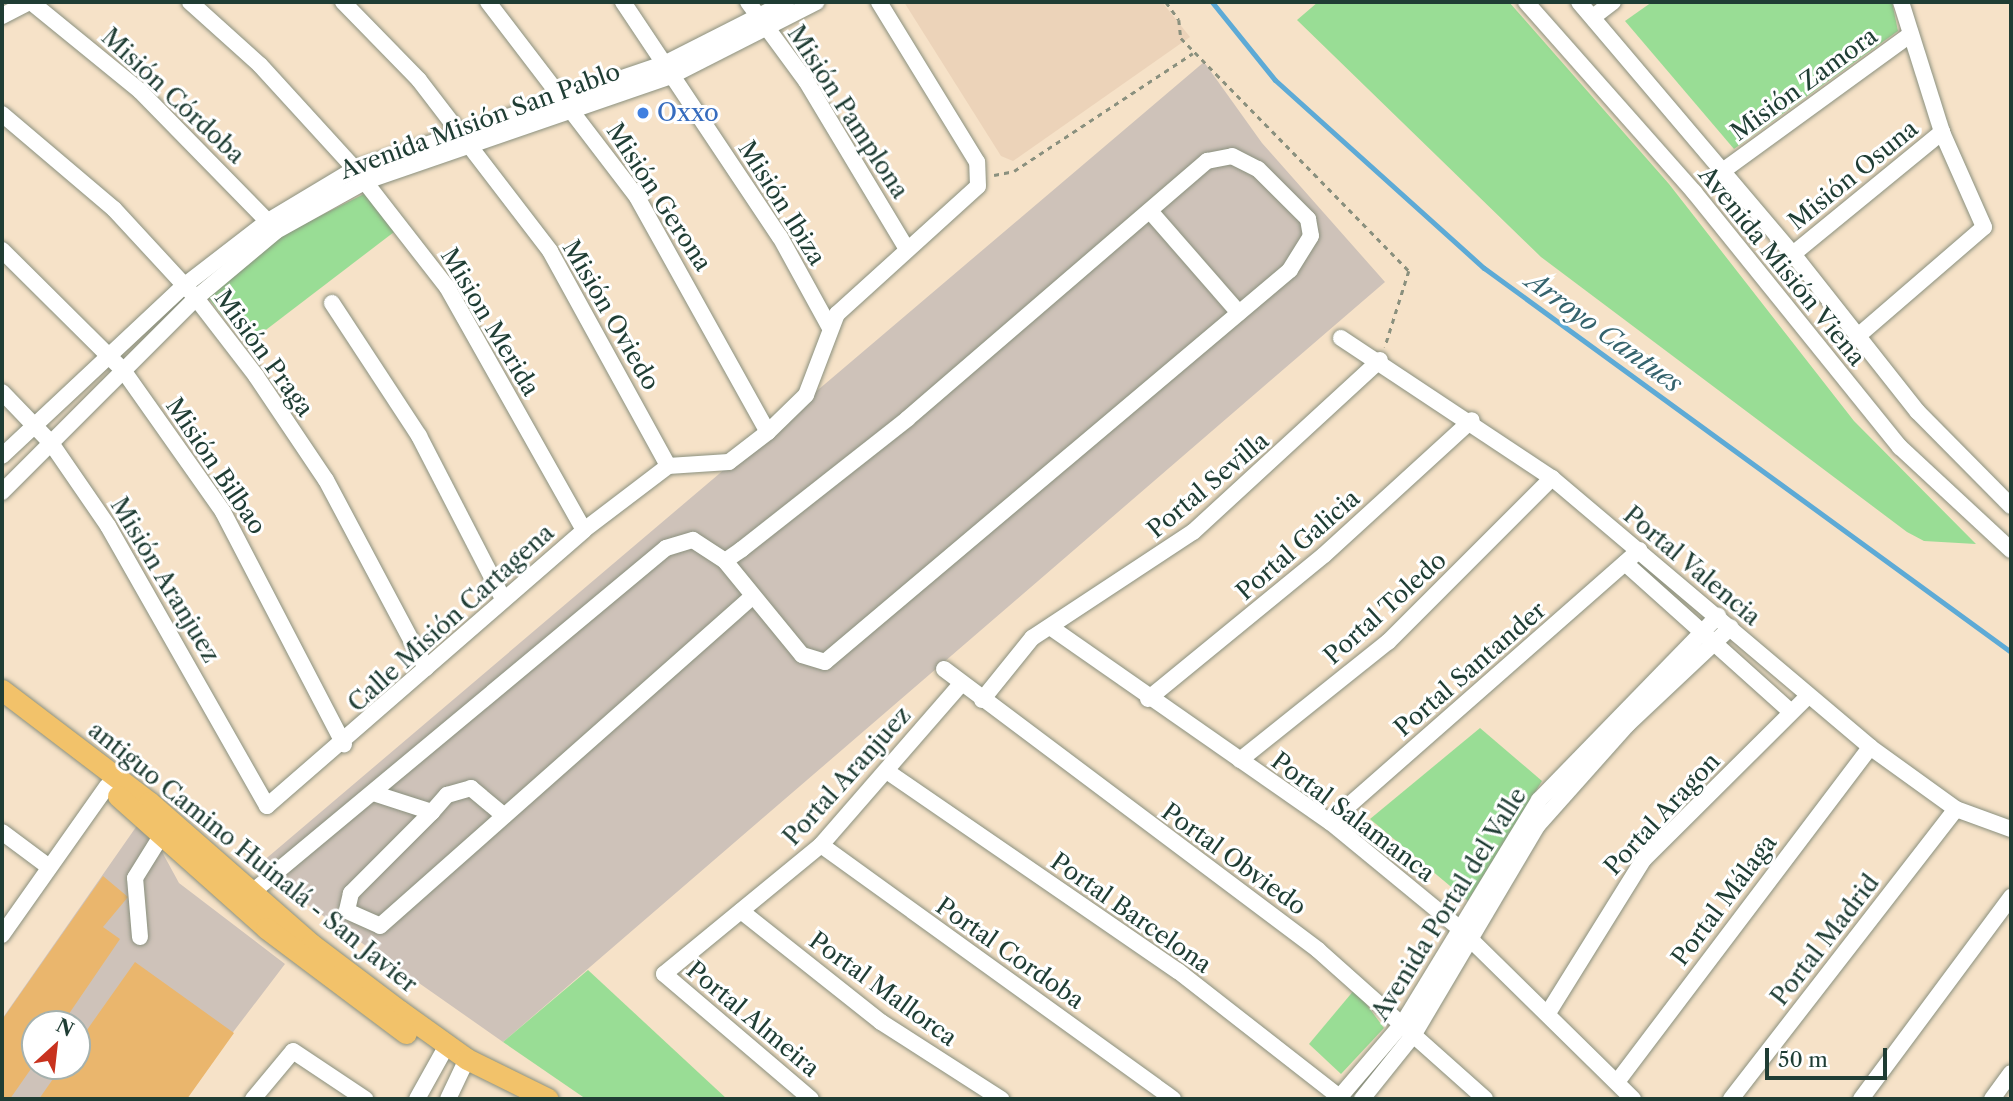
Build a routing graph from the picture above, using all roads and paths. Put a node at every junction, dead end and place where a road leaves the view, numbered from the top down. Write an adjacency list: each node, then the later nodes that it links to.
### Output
1 (31, 2): 15 (street); 29 (street, Misión Córdoba)
2 (190, 2): 26 (street, Mision Merida)
3 (343, 2): 24 (street, Misión Oviedo)
4 (488, 2): 21 (street, Misión Gerona)
5 (623, 2): 20 (street, Misión Ibiza)
6 (748, 2): 17 (street, Misión Pamplona)
7 (786, 2): 17 (street, Avenida Misión San Pablo)
8 (816, 2): 17 (street, Avenida Misión San Pablo)
9 (879, 2): 27 (street)
10 (1166, 2): 19 (path)
11 (1526, 2): 54 (street, Avenida Misión Viena)
12 (1579, 2): 16 (street, Avenida Misión Viena)
13 (1613, 2): 16 (street)
14 (1901, 2): 18 (street)
15 (2, 16)
16 (1593, 17): 25 (street, Avenida Misión Viena)
17 (764, 24): 20 (street, Avenida Misión San Pablo); 30 (street, Misión Pamplona)
18 (1910, 35): 23 (street); 25 (street, Misión Zamora)
19 (1195, 52): 27 (path); 40 (path)
20 (669, 69): 21 (street, Avenida Misión San Pablo); 36 (street, Misión Ibiza)
21 (569, 104): 24 (street, Avenida Misión San Pablo); 45 (street, Misión Gerona)
22 (2, 114): 33 (street, Misión Praga)
23 (1942, 132): 32 (street, Misión Osuna); 37 (street)
24 (463, 140): 26 (street, Avenida Misión San Pablo); 48 (street, Misión Oviedo)
25 (1724, 170): 32 (street, Avenida Misión Viena)
26 (361, 175): 29 (street, Avenida Misión San Pablo); 52 (street, Mision Merida)
27 (981, 178): 30 (street)
28 (1150, 211): 35 (street); 35 (street); 55 (street)
29 (272, 226): 33 (street, Avenida Misión San Pablo)
30 (907, 248): 36 (street)
31 (2, 250): 39 (street, Misión Bilbao)
32 (1793, 254): 37 (street, Avenida Misión Viena)
33 (191, 292): 39 (street, Avenida Misión San Pablo); 41 (street, Avenida Misión San Pablo); 62 (street, Misión Praga)
34 (332, 303): 58 (street)
35 (1239, 313): 57 (street)
36 (829, 326): 45 (street)
37 (1859, 335): 51 (street, Avenida Misión Viena)
38 (1340, 338): 40 (street, Portal Valencia)
39 (109, 356): 41 (street, Misión Bilbao); 44 (street, Avenida Misión San Pablo)
40 (1380, 360): 43 (street, Portal Valencia); 60 (street, Portal Sevilla)
41 (123, 370): 46 (street, Avenida Misión San Pablo); 71 (street, Misión Bilbao)
42 (2, 393): 44 (street, Misión Aranjuez)
43 (1472, 420): 49 (street, Portal Valencia); 67 (street, Portal Galicia)
44 (36, 425): 46 (street, Misión Aranjuez); 47 (street, Avenida Misión San Pablo)
45 (768, 432): 48 (street)
46 (51, 443): 50 (street, Avenida Misión San Pablo); 77 (street, Misión Aranjuez)
47 (2, 456)
48 (668, 466): 52 (street, Calle Misión Cartagena)
49 (1552, 478): 53 (street, Portal Valencia); 73 (street, Portal Toledo)
50 (2, 492)
51 (2011, 506)
52 (584, 530): 58 (street, Calle Misión Cartagena)
53 (1640, 550): 56 (street, Portal Santander); 59 (street, Portal Valencia)
54 (2011, 550)
55 (725, 561): 57 (street); 76 (street)
56 (1625, 563): 61 (street); 81 (street, Portal Santander)
57 (754, 596): 80 (street)
58 (503, 599): 62 (street, Calle Misión Cartagena)
59 (1725, 622): 61 (street, Avenida Portal del Valle); 66 (street, Portal Valencia)
60 (1053, 629): 67 (street, Portal Salamanca); 68 (street, Portal Sevilla)
61 (1709, 637): 70 (street); 90 (street, Avenida Portal del Valle); 93 (street, Avenida Portal del Valle)
62 (426, 668): 71 (street, Calle Misión Cartagena)
63 (944, 669): 64 (street, Portal Obviedo)
64 (961, 684): 68 (street, Portal Obviedo); 74 (street, Portal Aranjuez)
65 (2, 690): 88 (main road, antiguo Camino Huinalá - San Javier)
66 (1807, 697): 70 (street, Portal Aragon); 72 (street, Portal Valencia)
67 (1148, 699): 73 (street, Portal Salamanca)
68 (982, 700): 96 (street, Portal Obviedo)
69 (2, 702): 75 (main road)
70 (1790, 711): 95 (street, Portal Aragon)
71 (344, 744): 77 (street, Calle Misión Cartagena)
72 (1870, 747): 78 (street, Portal Valencia); 101 (street, Portal Málaga)
73 (1240, 760): 81 (street, Portal Salamanca)
74 (888, 772): 85 (street, Portal Aranjuez); 111 (street, Portal Barcelona)
75 (107, 786): 84 (main road); 86 (street)
76 (376, 794): 79 (street); 88 (street)
77 (267, 806)
78 (1956, 808): 82 (street, Portal Valencia); 115 (street, Portal Madrid)
79 (432, 812): 80 (street); 80 (street)
80 (502, 814)
81 (1330, 822): 90 (street, Portal Salamanca)
82 (2011, 829)
83 (2, 832): 86 (street)
84 (163, 833): 88 (main road); 92 (street)
85 (821, 845): 89 (street, Portal Aranjuez); 110 (street, Portal Cordoba)
86 (49, 867): 91 (street)
87 (2011, 897): 116 (street)
88 (245, 898): 97 (main road)
89 (741, 911): 94 (street, Portal Aranjuez); 109 (street, Portal Mallorca)
90 (1459, 928): 93 (street, Portal Salamanca); 96 (street, Avenida Portal del Valle)
91 (2, 935)
92 (140, 937)
93 (1471, 940): 95 (street, Portal Salamanca); 96 (street, Avenida Portal del Valle)
94 (664, 974): 108 (street, Portal Almeira)
95 (1548, 1013): 101 (street, Portal Salamanca)
96 (1409, 1028): 111 (street, Avenida Portal del Valle); 112 (street, Avenida Portal del Valle); 113 (street, Portal Obviedo)
97 (444, 1051): 98 (main road); 100 (street)
98 (465, 1065): 102 (street); 106 (main road); 107 (main road)
99 (2011, 1073): 117 (street)
100 (428, 1079): 102 (street); 105 (street)
101 (1617, 1082): 114 (street, Portal Salamanca)
102 (449, 1097)
103 (253, 1099): 104 (street)
104 (365, 1099)
105 (417, 1099)
106 (519, 1099)
107 (548, 1099)
108 (811, 1099)
109 (1001, 1099)
110 (1173, 1099)
111 (1340, 1099)
112 (1362, 1099)
113 (1485, 1099)
114 (1633, 1099)
115 (1731, 1099)
116 (1861, 1099)
117 (1992, 1099)

